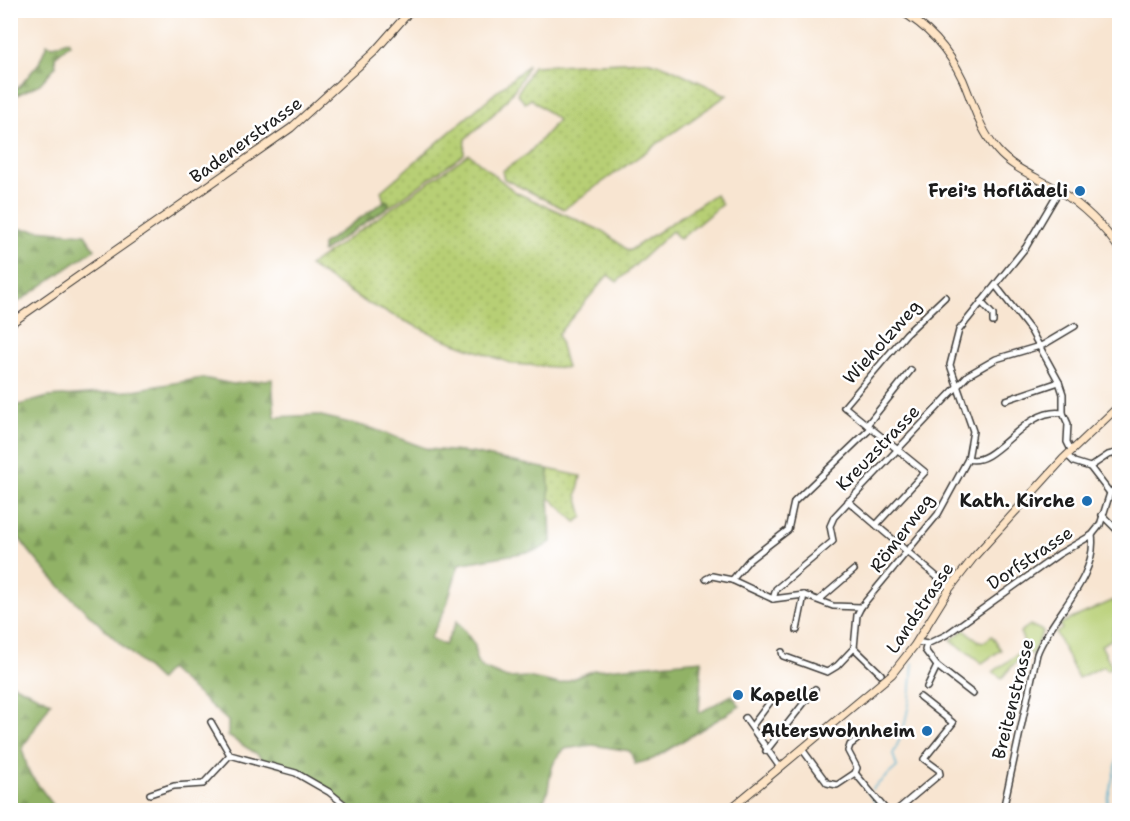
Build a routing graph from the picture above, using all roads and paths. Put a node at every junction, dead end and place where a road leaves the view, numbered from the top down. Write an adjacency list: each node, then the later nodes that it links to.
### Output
1 (411, 10): 9 (street, Badenerstrasse)
2 (899, 10): 3 (street)
3 (1059, 191): 4 (street); 5 (street, Römerweg)
4 (1119, 250)
5 (996, 286): 7 (street, Römerweg); 11 (street)
6 (945, 297): 18 (street, Wieholzweg)
7 (981, 302): 8 (street); 14 (street, Römerweg)
8 (993, 322)
9 (10, 324)
10 (1075, 326): 11 (street, Kreuzstrasse)
11 (1040, 346): 13 (street); 14 (street, Kreuzstrasse)
12 (911, 370): 18 (street)
13 (1059, 382): 15 (street); 17 (street)
14 (957, 387): 19 (street, Kreuzstrasse); 22 (street, Römerweg)
15 (1006, 400)
16 (1119, 405): 21 (street, Landstrasse)
17 (1063, 413): 21 (street); 22 (street)
18 (869, 427): 19 (street); 36 (street)
19 (897, 450): 26 (street, Kreuzstrasse); 29 (street)
20 (1119, 452): 23 (street)
21 (1069, 453): 23 (street); 37 (street, Landstrasse)
22 (968, 459): 33 (street, Römerweg)
23 (1090, 467): 25 (street)
24 (1119, 484): 25 (street, Dorfstrasse)
25 (1110, 493): 27 (street, Dorfstrasse)
26 (848, 501): 29 (street); 39 (street, Kreuzstrasse)
27 (1102, 515): 30 (street); 32 (street, Dorfstrasse)
28 (1119, 523): 30 (street)
29 (876, 525): 33 (street)
30 (1113, 529): 31 (street)
31 (1119, 533)
32 (1092, 536): 44 (street, Dorfstrasse); 70 (street, Breitenstrasse)
33 (905, 551): 37 (street); 41 (street, Römerweg)
34 (854, 570): 40 (street)
35 (706, 579): 36 (street)
36 (732, 580): 39 (street)
37 (950, 588): 43 (street, Landstrasse)
38 (804, 595): 39 (street); 40 (street); 42 (street)
39 (773, 599)
40 (819, 600): 41 (street)
41 (861, 607): 47 (street, Römerweg)
42 (797, 630)
43 (924, 631): 44 (street); 45 (street, Landstrasse)
44 (936, 639): 46 (street, Dorfstrasse)
45 (917, 642): 46 (street); 60 (street, Landstrasse)
46 (927, 645): 49 (street)
47 (854, 648): 48 (street); 50 (street)
48 (782, 652)
49 (937, 666): 51 (street); 54 (street)
50 (881, 674)
51 (927, 687)
52 (814, 689): 61 (street)
53 (776, 694): 58 (street)
54 (973, 694)
55 (920, 697): 69 (street)
56 (745, 718): 58 (street)
57 (211, 722): 62 (street)
58 (752, 726): 61 (street)
59 (863, 735): 64 (street)
60 (802, 749): 63 (street, Landstrasse); 64 (street)
61 (766, 751): 63 (street)
62 (230, 755): 65 (street); 66 (street)
63 (779, 766): 67 (street, Landstrasse)
64 (855, 773): 68 (street)
65 (150, 794)
66 (351, 810)
67 (729, 810)
68 (886, 810)
69 (897, 810)
70 (1003, 810)

